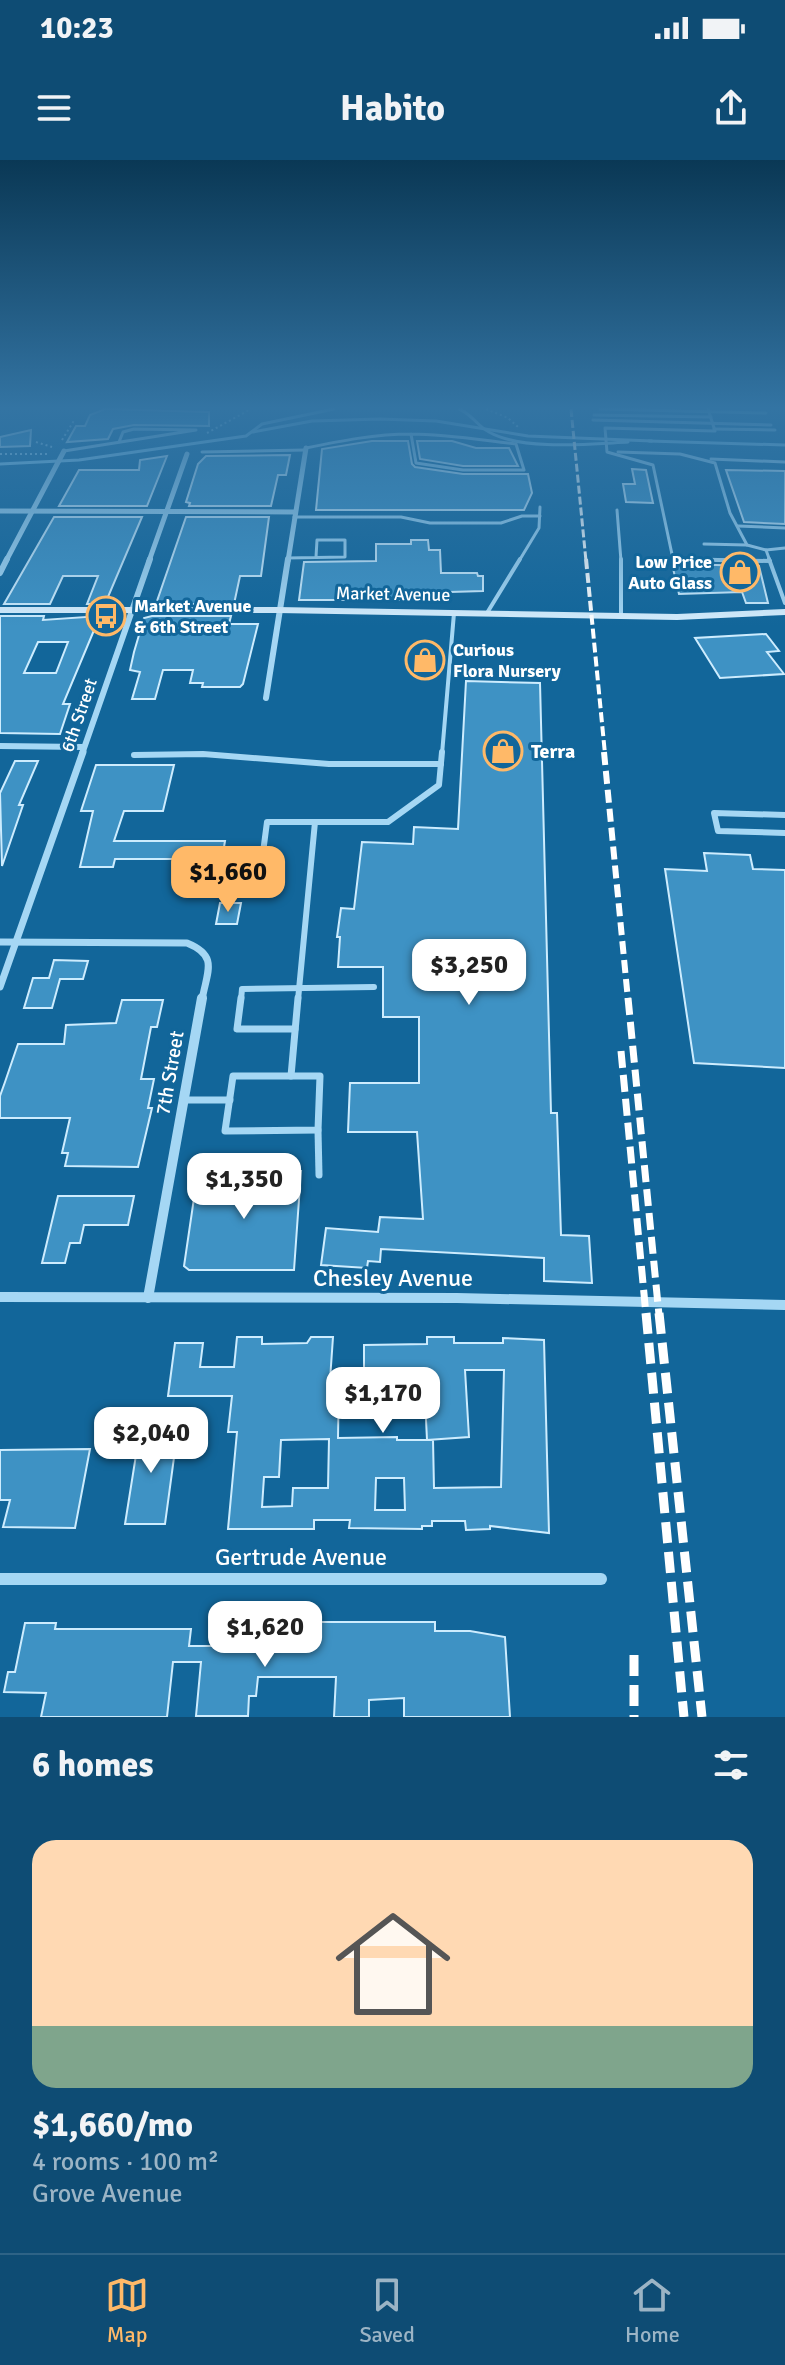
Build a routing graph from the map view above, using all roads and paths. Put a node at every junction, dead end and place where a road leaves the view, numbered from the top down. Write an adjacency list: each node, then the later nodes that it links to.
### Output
1 (49, 482): 9 (street)
2 (177, 482): 10 (street, 6th Street)
3 (300, 482): 11 (street)
4 (657, 482): 21 (lane)
5 (721, 482): 13 (lane)
6 (540, 507): 12 (lane)
7 (617, 510): 31 (lane)
8 (0, 511): 9 (street)
9 (34, 511): 10 (street); 22 (street)
10 (167, 512): 11 (street); 26 (street, 6th Street)
11 (295, 514): 12 (lane); 20 (street)
12 (540, 516): 30 (lane)
13 (738, 526): 14 (lane); 16 (lane)
14 (785, 528)
15 (704, 544): 16 (lane)
16 (747, 545): 18 (lane)
17 (785, 548): 18 (lane)
18 (766, 550): 21 (lane)
19 (316, 557): 19 (lane); 20 (lane)
20 (287, 558): 27 (street)
21 (770, 561): 23 (lane)
22 (0, 573)
23 (783, 593): 24 (lane)
24 (785, 603)
25 (0, 610): 26 (street, Market Avenue)
26 (131, 610): 27 (street, Market Avenue); 34 (street, 6th Street)
27 (277, 610): 29 (street, Market Avenue); 32 (street)
28 (785, 612): 31 (street, Market Avenue)
29 (454, 613): 30 (street, Market Avenue); 36 (lane)
30 (487, 613): 31 (street, Market Avenue)
31 (621, 616)
32 (266, 698)
33 (0, 746): 34 (street)
34 (82, 747): 42 (street, 6th Street)
35 (134, 755): 36 (lane)
36 (441, 764): 38 (lane)
37 (785, 815): 39 (lane)
38 (315, 822): 40 (lane); 45 (lane)
39 (785, 833)
40 (259, 883)
41 (0, 942): 42 (street)
42 (16, 942): 43 (street, 6th Street); 48 (street, 7th Street)
43 (0, 987)
44 (374, 987): 45 (lane)
45 (299, 988): 46 (lane); 46 (lane)
46 (295, 1029): 47 (lane)
47 (291, 1076): 49 (lane); 50 (lane)
48 (184, 1100): 49 (lane); 53 (street, 7th Street)
49 (230, 1100): 50 (lane)
50 (318, 1130): 51 (lane)
51 (319, 1175)
52 (0, 1297): 53 (street, Chesley Avenue)
53 (148, 1298): 54 (street, Chesley Avenue)
54 (785, 1305)
55 (0, 1579): 56 (street, Gertrude Avenue)
56 (601, 1579)

